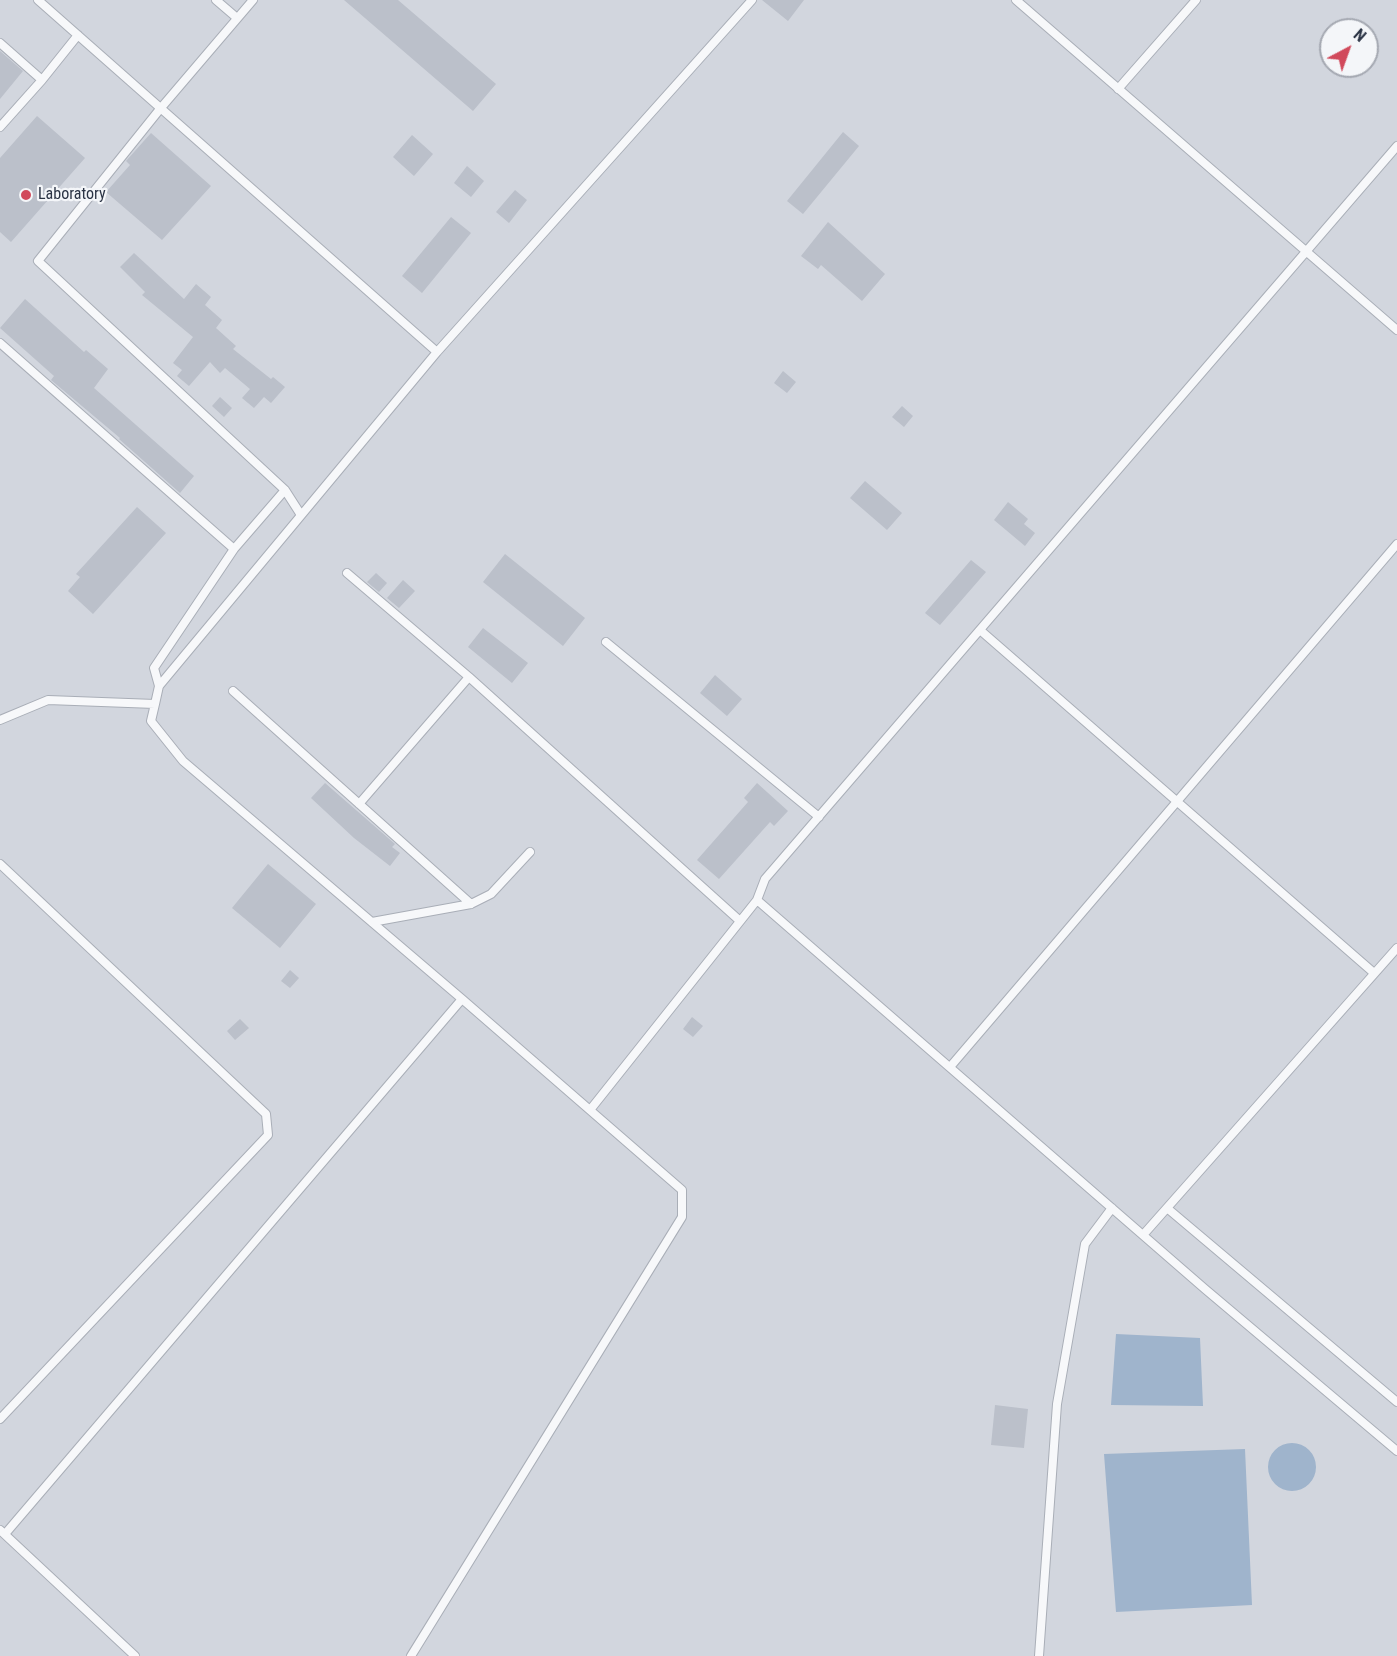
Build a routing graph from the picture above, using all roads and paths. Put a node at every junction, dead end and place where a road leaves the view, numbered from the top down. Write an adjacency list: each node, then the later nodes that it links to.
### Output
1 (38, 0): 8 (lane)
2 (216, 0): 7 (lane)
3 (253, 0): 7 (lane)
4 (752, 0): 18 (lane)
5 (1016, 0): 11 (lane)
6 (1196, 0): 11 (lane)
7 (237, 18): 12 (lane)
8 (78, 35): 10 (lane); 12 (lane)
9 (0, 43): 10 (lane)
10 (42, 80): 13 (lane)
11 (1118, 89): 15 (lane)
12 (160, 109): 18 (lane); 19 (lane)
13 (0, 127)
14 (1397, 146): 15 (lane)
15 (1306, 252): 16 (lane); 24 (lane)
16 (1397, 330)
17 (0, 343): 22 (lane)
18 (437, 352): 20 (lane)
19 (285, 490): 20 (lane); 22 (lane)
20 (301, 515): 27 (lane)
21 (1397, 544): 31 (lane)
22 (234, 549): 27 (lane)
23 (346, 573): 26 (lane)
24 (980, 630): 31 (lane); 33 (lane)
25 (606, 642): 33 (lane)
26 (469, 677): 32 (lane); 38 (lane)
27 (159, 686): 29 (lane)
28 (233, 691): 32 (lane)
29 (155, 704): 30 (lane); 39 (lane)
30 (0, 720)
31 (1177, 801): 41 (lane); 43 (lane)
32 (359, 804): 37 (lane)
33 (819, 816): 36 (lane)
34 (530, 852): 37 (lane)
35 (0, 864): 49 (lane)
36 (757, 900): 38 (lane); 43 (lane)
37 (471, 904): 39 (lane)
38 (740, 921): 44 (lane)
39 (372, 922): 42 (lane)
40 (1397, 948): 41 (lane)
41 (1374, 973): 46 (lane)
42 (462, 999): 44 (lane); 51 (lane)
43 (950, 1067): 45 (lane)
44 (590, 1110): 53 (lane)
45 (1112, 1208): 47 (lane); 54 (lane)
46 (1167, 1208): 47 (lane); 48 (lane)
47 (1143, 1235): 50 (lane)
48 (1397, 1402)
49 (0, 1419)
50 (1397, 1451)
51 (2, 1532): 52 (lane)
52 (135, 1656)
53 (411, 1656)
54 (1039, 1656)

